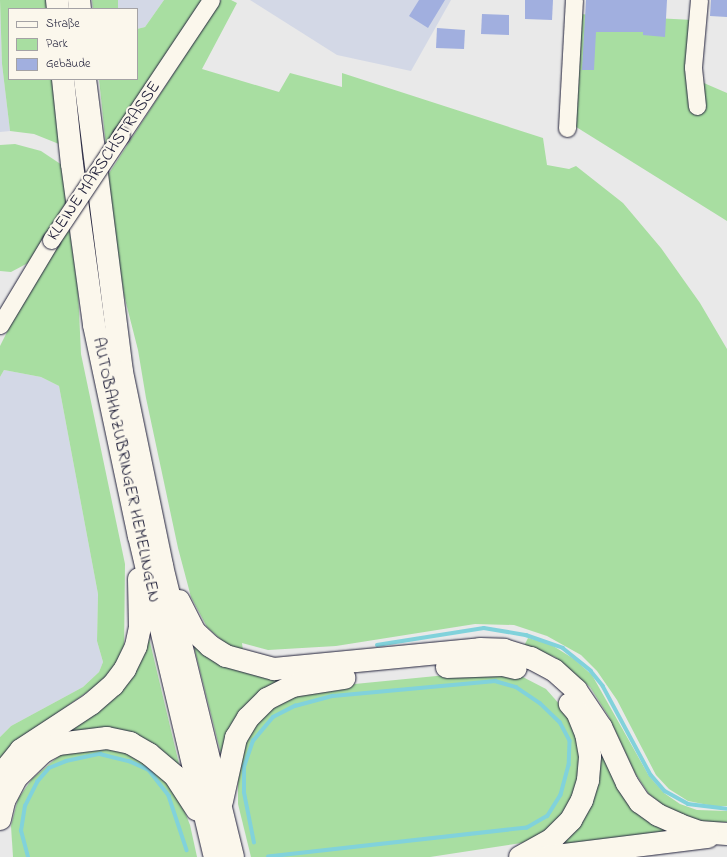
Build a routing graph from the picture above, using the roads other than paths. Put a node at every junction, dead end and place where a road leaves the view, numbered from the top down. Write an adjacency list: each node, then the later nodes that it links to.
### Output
1 (211, 0): 8 (street, KLEINE MARSCHSTRASSE, bridge)
2 (574, 0): 7 (street)
3 (699, 0): 6 (street)
4 (63, 80): 9 (highway, AUTOBAHNZUBRINGER HEMELINGEN)
5 (85, 80): 10 (highway, AUTOBAHNZUBRINGER HEMELINGEN)
6 (697, 106)
7 (567, 128)
8 (0, 325)
9 (139, 536): 11 (highway); 14 (highway, AUTOBAHNZUBRINGER HEMELINGEN)
10 (162, 566): 12 (highway, AUTOBAHNZUBRINGER HEMELINGEN); 15 (highway)
11 (0, 776)
12 (221, 809): 17 (highway, AUTOBAHNZUBRINGER HEMELINGEN); 18 (highway)
13 (0, 819): 14 (highway)
14 (206, 824): 16 (highway, AUTOBAHNZUBRINGER HEMELINGEN)
15 (727, 835): 19 (highway)
16 (215, 857)
17 (233, 857)
18 (520, 857)
19 (548, 857)

